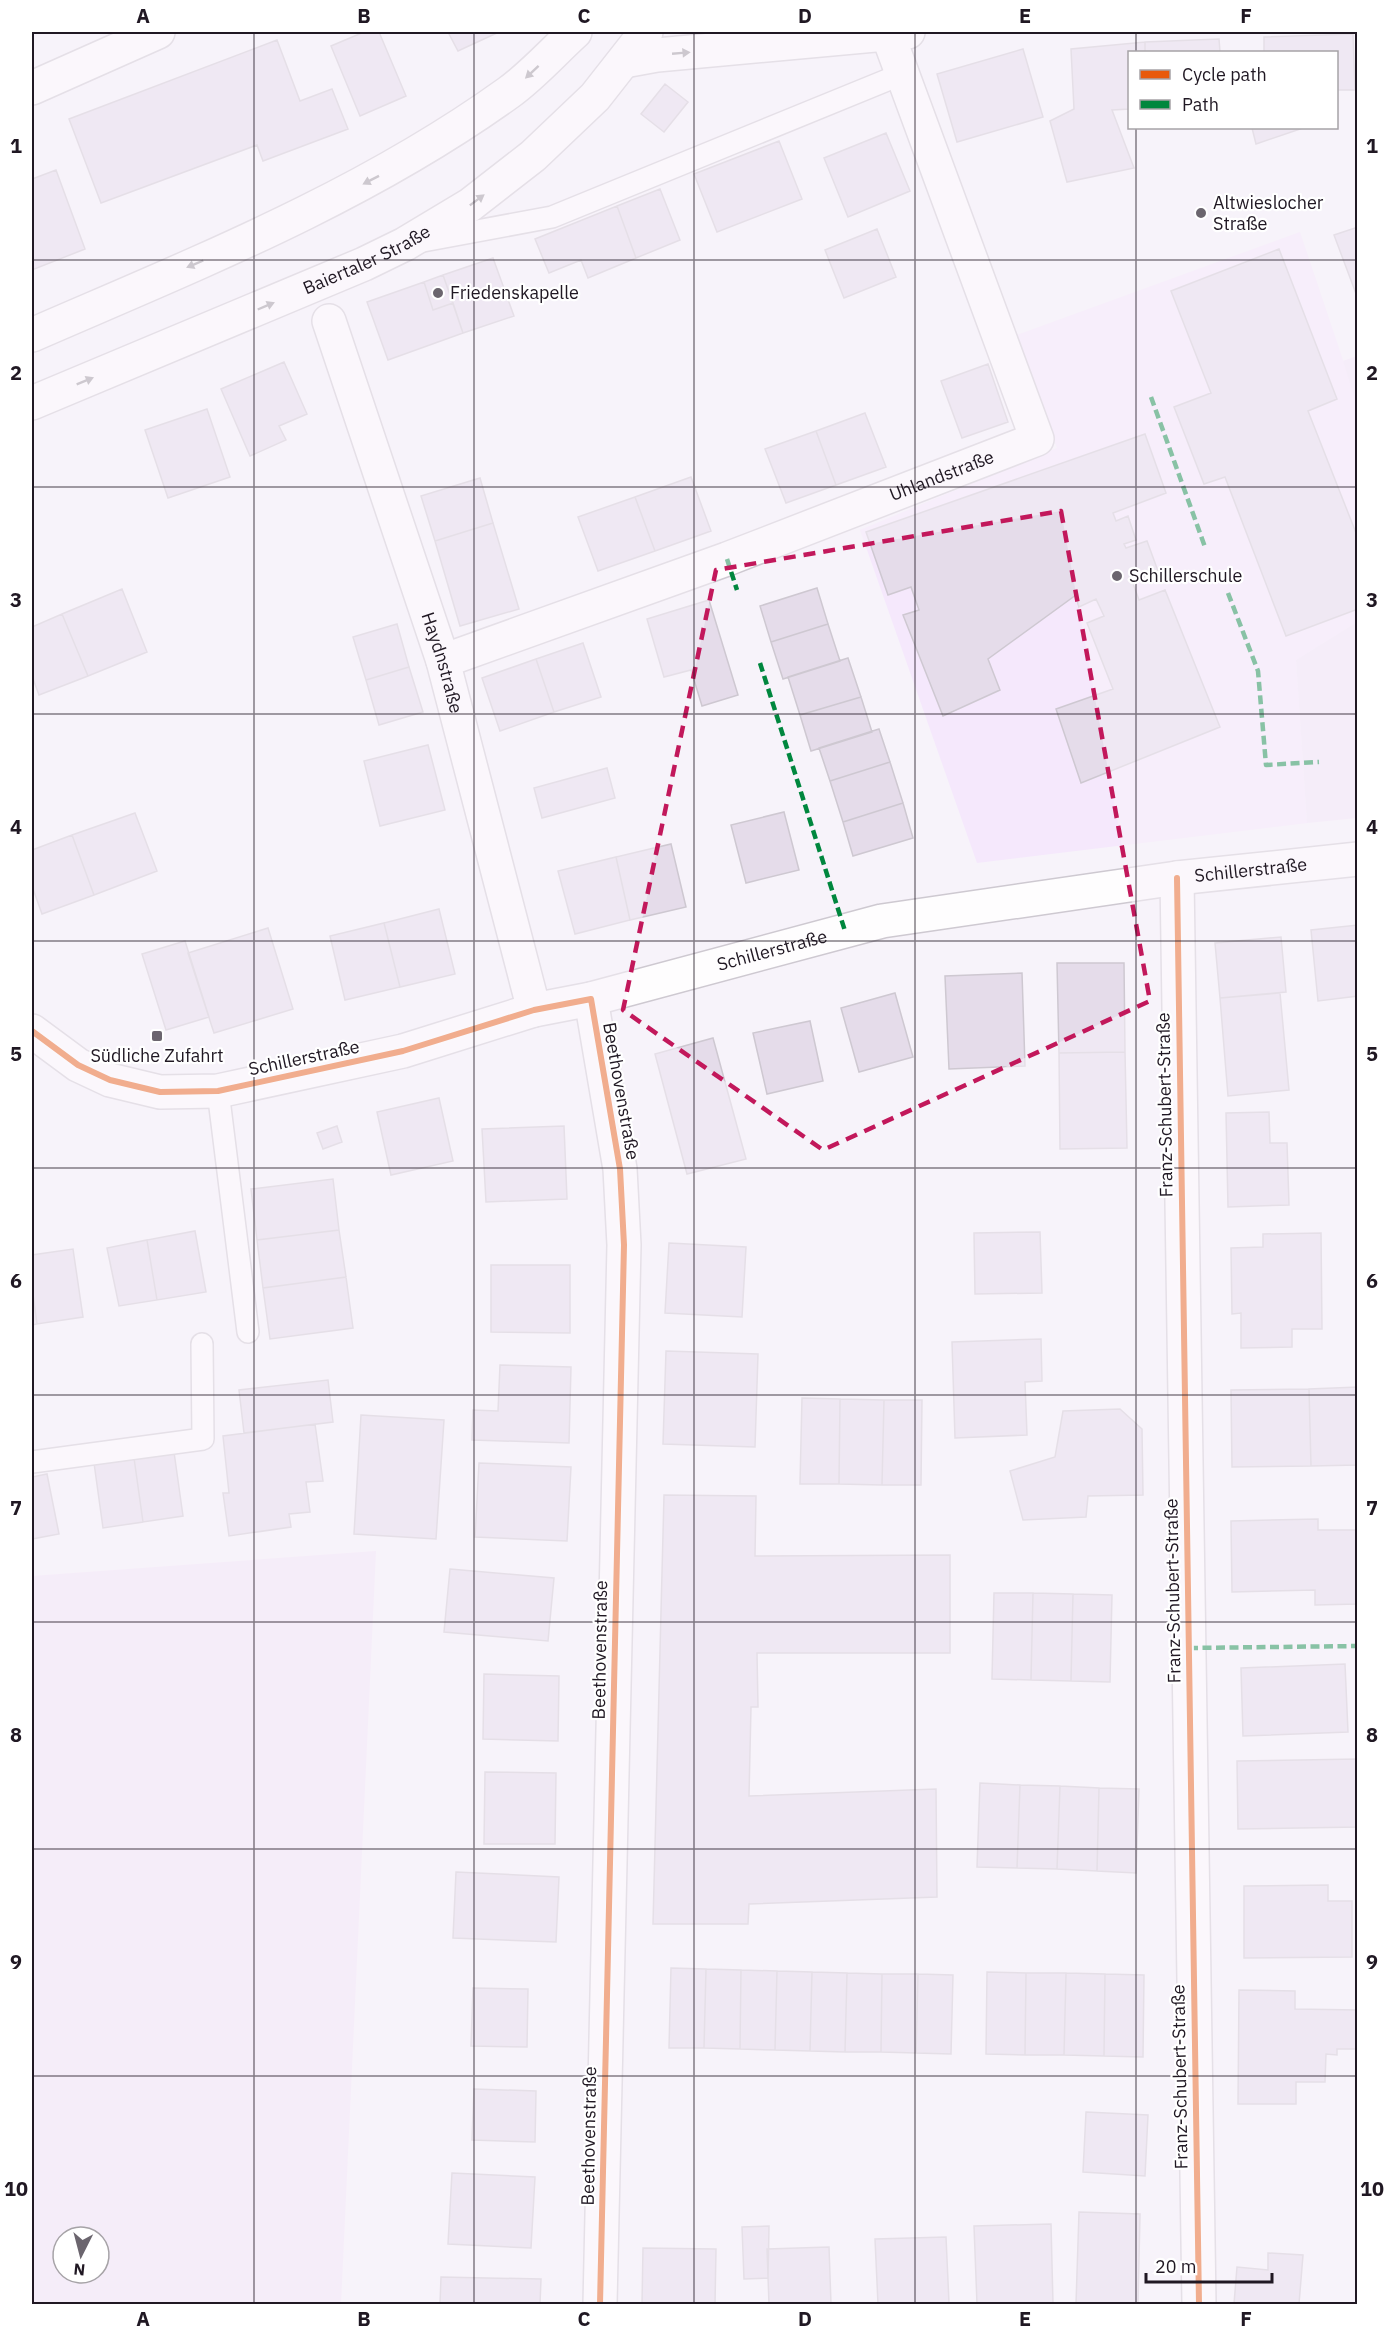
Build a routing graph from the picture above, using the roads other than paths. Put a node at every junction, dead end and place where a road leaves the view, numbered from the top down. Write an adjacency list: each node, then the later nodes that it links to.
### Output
1 (158, 32): 8 (street)
2 (574, 32): 10 (street, one-way to 10)
3 (646, 32): 6 (street, Baiertaler Straße)
4 (899, 33): 5 (street); 7 (street, Uhlandstraße)
5 (836, 34): 6 (street, one-way to 5)
6 (624, 61): 9 (street, Baiertaler Straße, one-way to 6)
7 (902, 74): 9 (lane); 15 (street, Uhlandstraße)
8 (32, 88)
9 (405, 244): 14 (street, Baiertaler Straße, one-way to 9)
10 (94, 308): 11 (street); 13 (street)
11 (32, 320)
12 (329, 321): 15 (street, Haydnstraße)
13 (32, 335)
14 (32, 403)
15 (443, 661): 19 (street, Haydnstraße)
16 (1358, 859): 17 (street, Schillerstraße)
17 (1177, 878): 18 (street, Schillerstraße); 26 (street, Franz-Schubert-Straße)
18 (591, 999): 19 (street, Schillerstraße); 25 (street, Beethovenstraße)
19 (534, 1010): 21 (street, Schillerstraße)
20 (32, 1031): 21 (street, Schillerstraße)
21 (218, 1091): 22 (lane)
22 (248, 1332)
23 (202, 1344): 24 (lane)
24 (32, 1462)
25 (600, 2304)
26 (1198, 2304)

